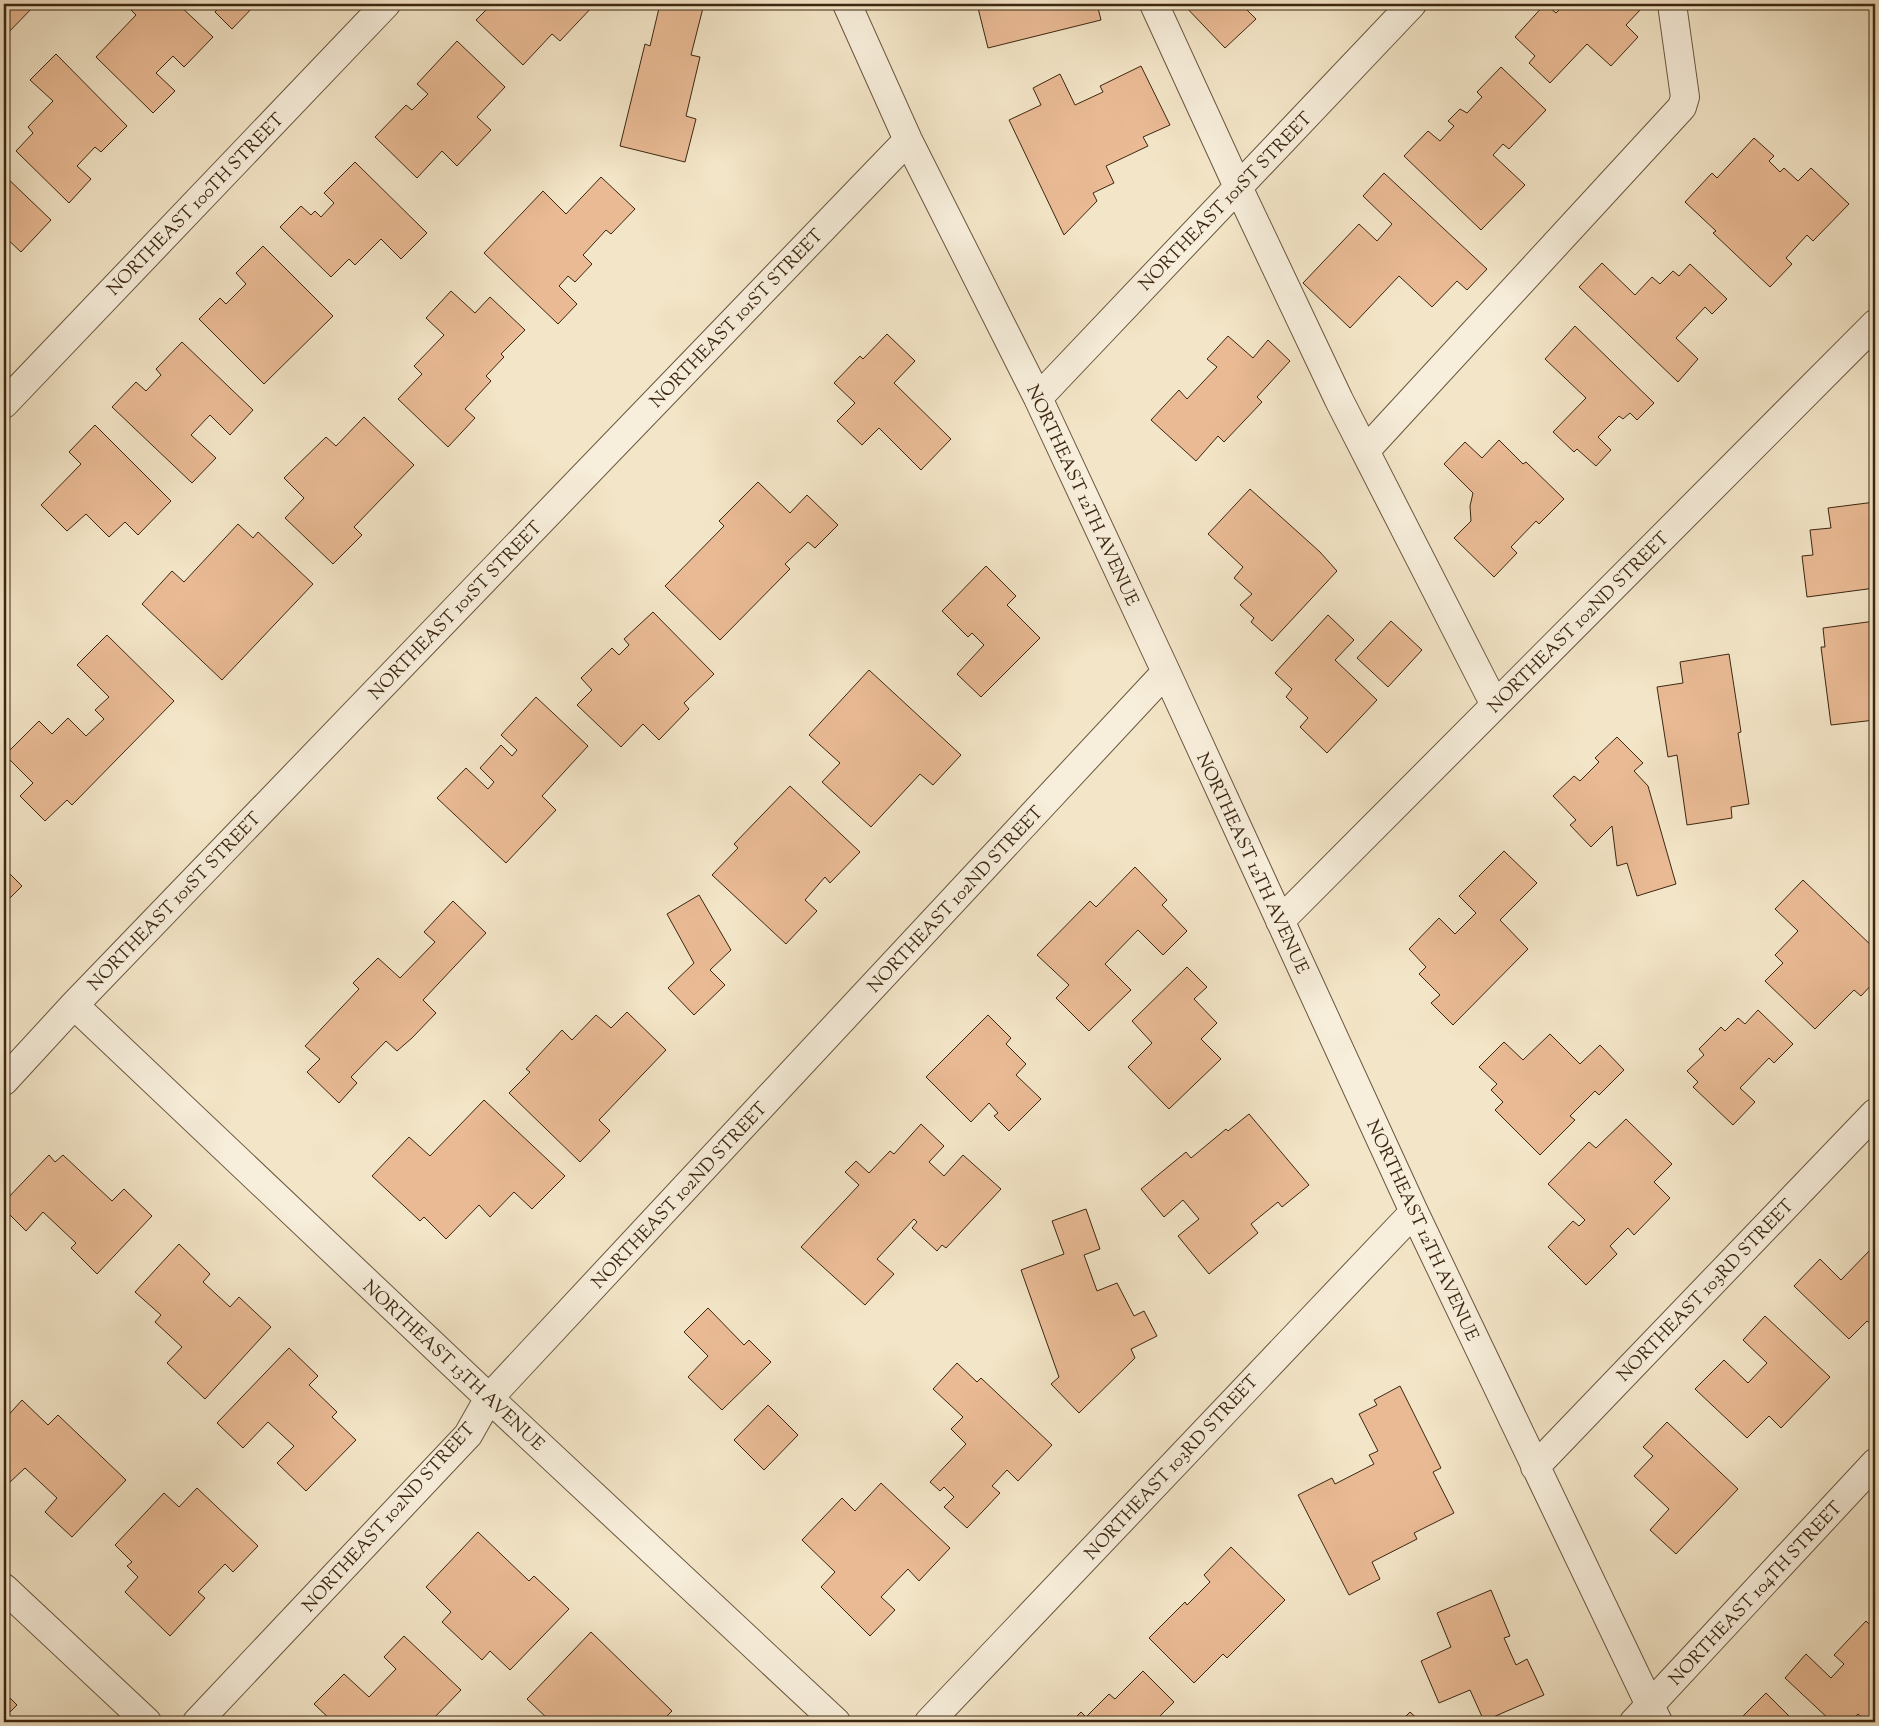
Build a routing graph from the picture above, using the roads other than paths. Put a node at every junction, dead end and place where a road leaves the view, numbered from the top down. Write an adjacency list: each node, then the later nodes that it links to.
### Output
1 (386, 4): 10 (street, NORTHEAST 100TH STREET)
2 (847, 4): 6 (street, NORTHEAST 12TH AVENUE)
3 (1154, 4): 7 (street)
4 (1412, 4): 7 (street, NORTHEAST 101ST STREET)
5 (1672, 4): 11 (street)
6 (908, 140): 9 (street, NORTHEAST 12TH AVENUE); 15 (street, NORTHEAST 101ST STREET)
7 (1238, 187): 9 (street, NORTHEAST 101ST STREET); 11 (street)
8 (1875, 324): 13 (street, NORTHEAST 102ND STREET)
9 (1038, 398): 12 (street, NORTHEAST 12TH AVENUE)
10 (4, 404)
11 (1366, 450): 13 (street)
12 (1166, 672): 14 (street, NORTHEAST 12TH AVENUE); 19 (street, NORTHEAST 102ND STREET)
13 (1495, 705): 14 (street, NORTHEAST 102ND STREET)
14 (1280, 921): 18 (street, NORTHEAST 12TH AVENUE)
15 (74, 1005): 16 (street, NORTHEAST 101ST STREET); 19 (street, NORTHEAST 13TH AVENUE)
16 (4, 1081)
17 (1875, 1113): 21 (street, NORTHEAST 103RD STREET)
18 (1414, 1212): 21 (street, NORTHEAST 12TH AVENUE); 27 (street, NORTHEAST 103RD STREET)
19 (489, 1398): 25 (street, NORTHEAST 102ND STREET); 26 (street, NORTHEAST 13TH AVENUE)
20 (1875, 1463): 23 (street, NORTHEAST 104TH STREET)
21 (1535, 1467): 23 (street, NORTHEAST 12TH AVENUE)
22 (4, 1588): 24 (street)
23 (1648, 1716)
24 (147, 1722)
25 (197, 1722)
26 (836, 1722)
27 (929, 1722)

